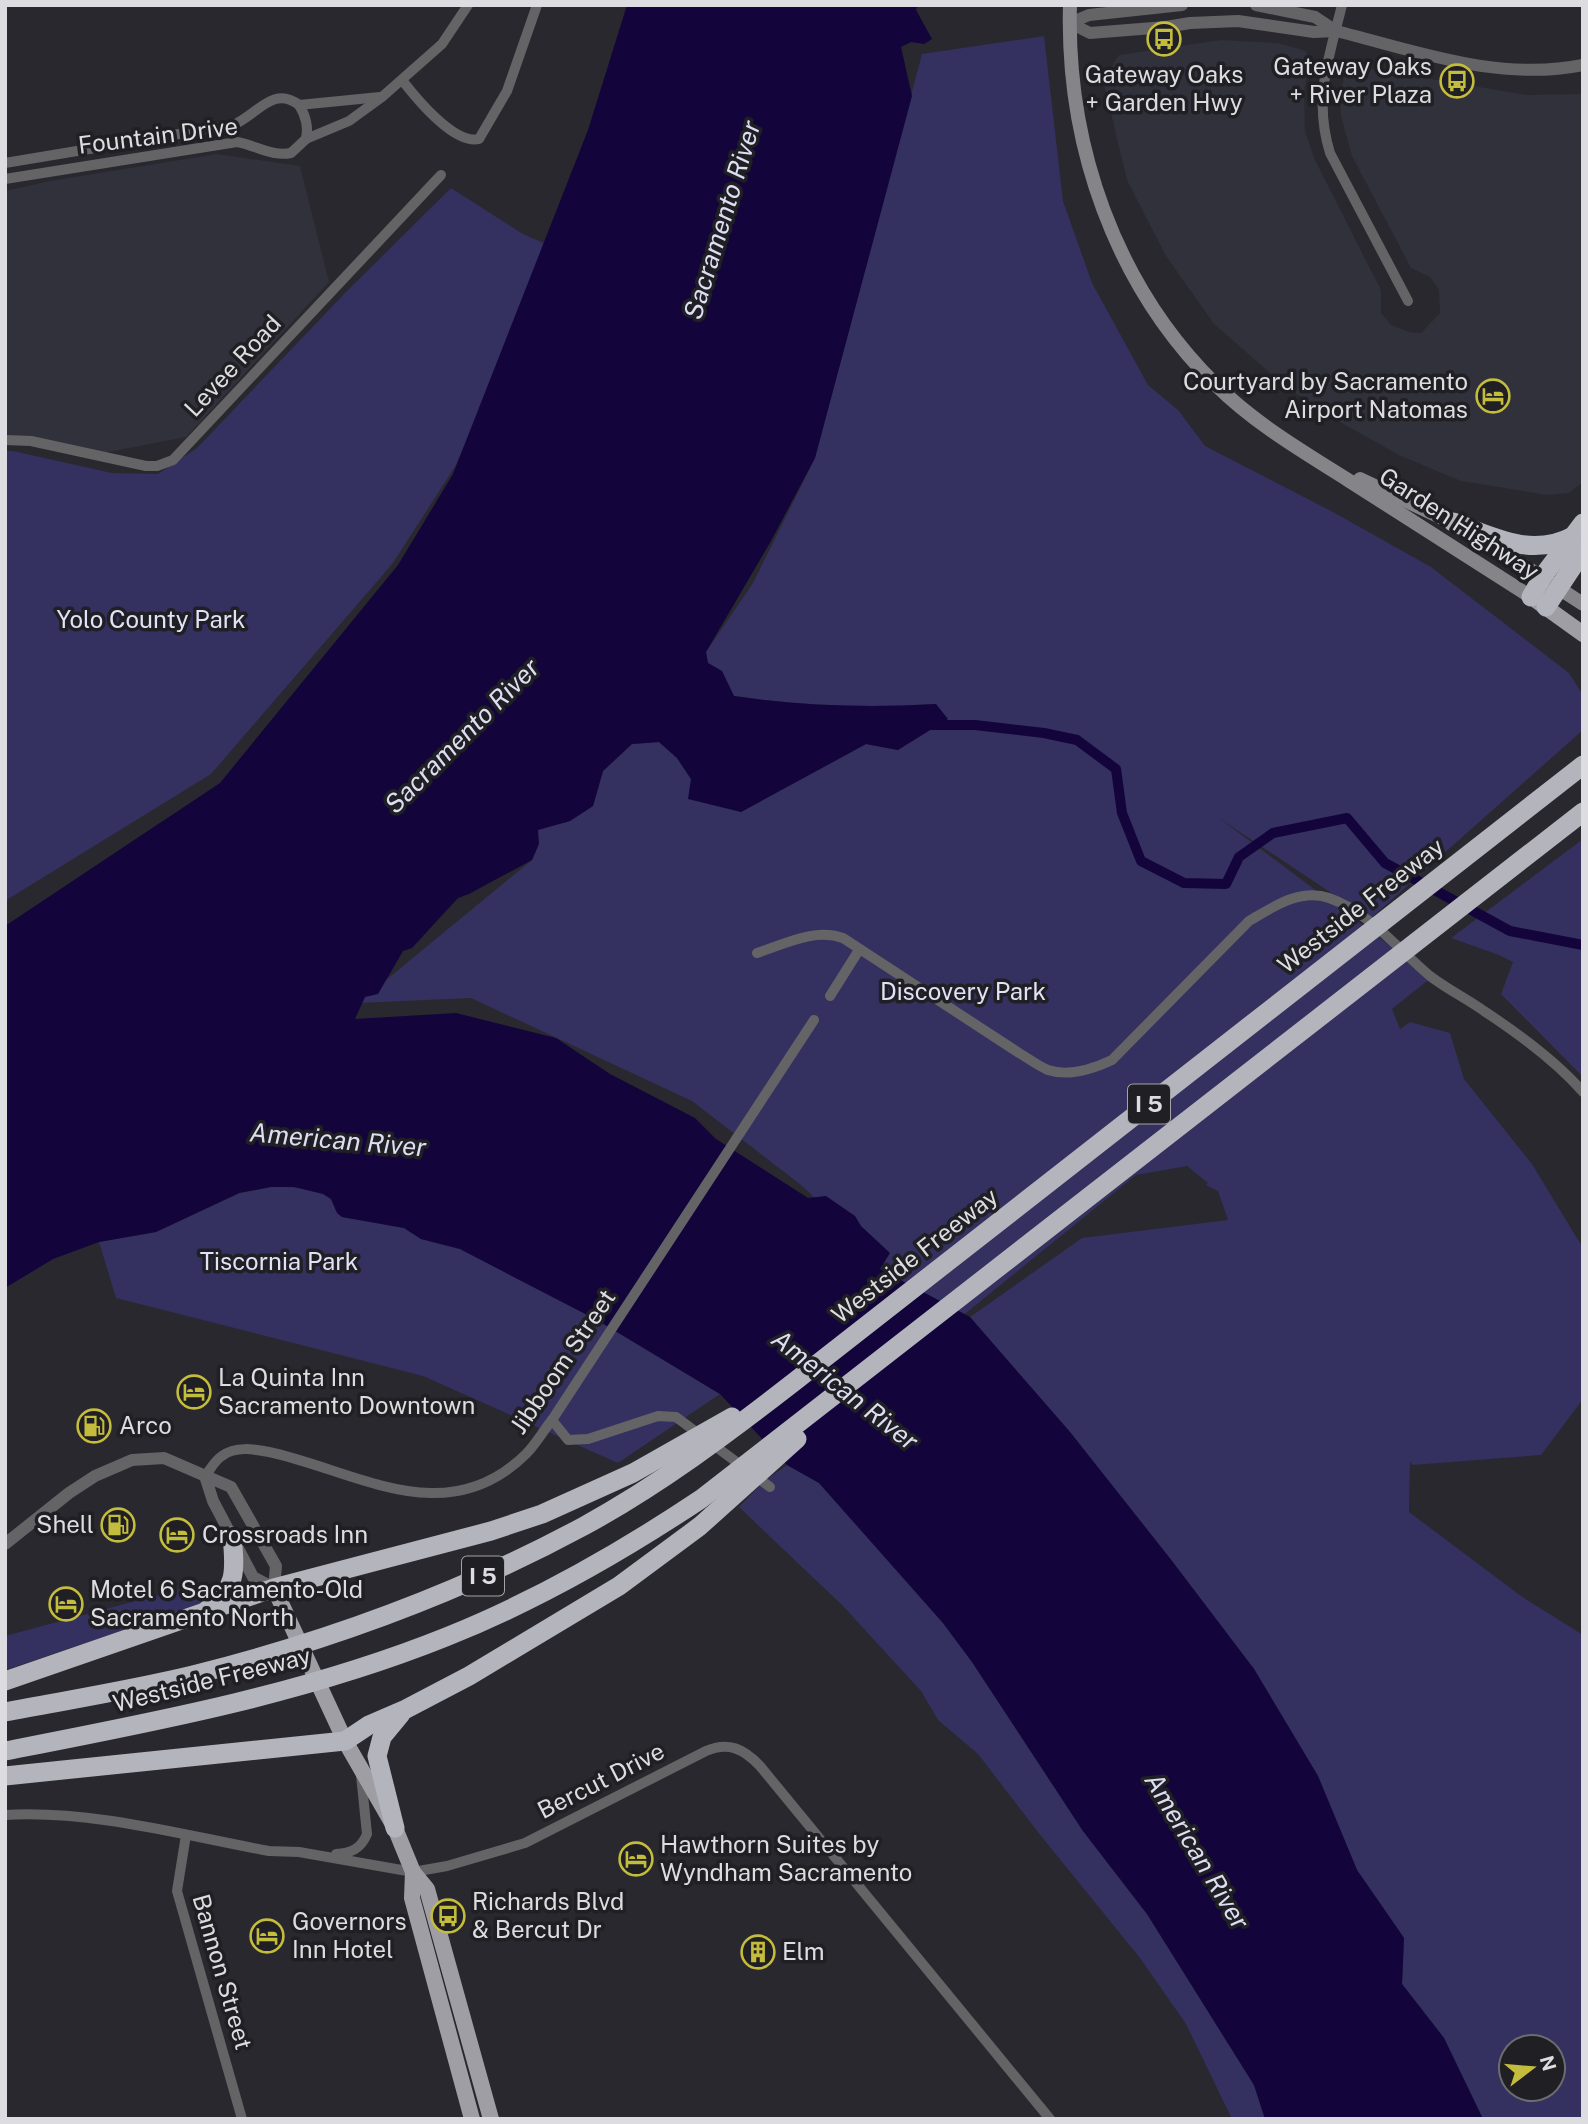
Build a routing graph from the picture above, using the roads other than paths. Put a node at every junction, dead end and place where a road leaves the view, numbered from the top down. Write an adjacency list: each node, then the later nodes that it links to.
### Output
1 (468, 5): 10 (street, Fountain Drive)
2 (537, 5): 10 (street)
3 (1070, 5): 7 (main road, Garden Highway)
4 (1182, 5): 7 (street)
5 (1256, 5): 8 (street)
6 (1342, 5): 8 (street)
7 (1070, 23): 8 (street); 19 (main road, Garden Highway)
8 (1336, 31): 9 (street); 17 (street)
9 (1583, 65)
10 (402, 80): 11 (street, Fountain Drive)
11 (382, 97): 12 (street, Fountain Drive); 13 (street, Fountain Drive)
12 (299, 105): 13 (street); 14 (street, Fountain Drive)
13 (306, 139): 16 (street, Fountain Drive)
14 (5, 163)
15 (442, 175): 18 (street, Levee Road)
16 (5, 179)
17 (1408, 301)
18 (5, 440)
19 (1308, 454): 20 (main road, Garden Highway); 23 (main road, Garden Highway)
20 (1453, 522): 21 (highway); 22 (main road, Garden Highway)
21 (1580, 537): 22 (highway)
22 (1550, 581): 23 (highway); 24 (main road, Garden Highway)
23 (1538, 602): 25 (main road, Garden Highway)
24 (1583, 604)
25 (1583, 634)
26 (1583, 754): 30 (highway)
27 (1583, 765): 30 (highway, Westside Freeway / I 5)
28 (1583, 813): 31 (highway, Westside Freeway / I 5)
29 (1583, 818): 31 (highway)
30 (1504, 825): 38 (highway, Westside Freeway / I 5)
31 (1552, 837): 37 (highway, Westside Freeway / I 5)
32 (859, 950): 33 (street); 34 (street); 36 (street)
33 (757, 953)
34 (830, 996)
35 (814, 1020): 39 (street, Jibboom Street)
36 (1583, 1092)
37 (904, 1343): 47 (highway); 50 (highway, Westside Freeway / I 5)
38 (794, 1382): 44 (highway); 48 (highway, Westside Freeway / I 5)
39 (552, 1420): 40 (street, Jibboom Street); 41 (street)
40 (205, 1476): 42 (street); 43 (street); 44 (street)
41 (770, 1487)
42 (232, 1536): 44 (street); 45 (highway)
43 (5, 1544)
44 (274, 1588): 45 (highway); 49 (main road)
45 (197, 1617): 46 (highway)
46 (5, 1681)
47 (406, 1709): 49 (highway); 54 (highway)
48 (5, 1712)
49 (345, 1741): 51 (main road); 52 (highway)
50 (5, 1751)
51 (360, 1769): 54 (main road); 56 (street)
52 (5, 1776)
53 (5, 1815): 55 (street, Bercut Drive)
54 (395, 1828): 57 (main road)
55 (186, 1835): 56 (street, Bercut Drive); 58 (street, Bannon Street)
56 (318, 1855): 57 (street, Bercut Drive)
57 (414, 1872): 59 (main road); 60 (main road); 61 (street, Bercut Drive)
58 (242, 2119)
59 (472, 2119)
60 (491, 2119)
61 (1050, 2119)

